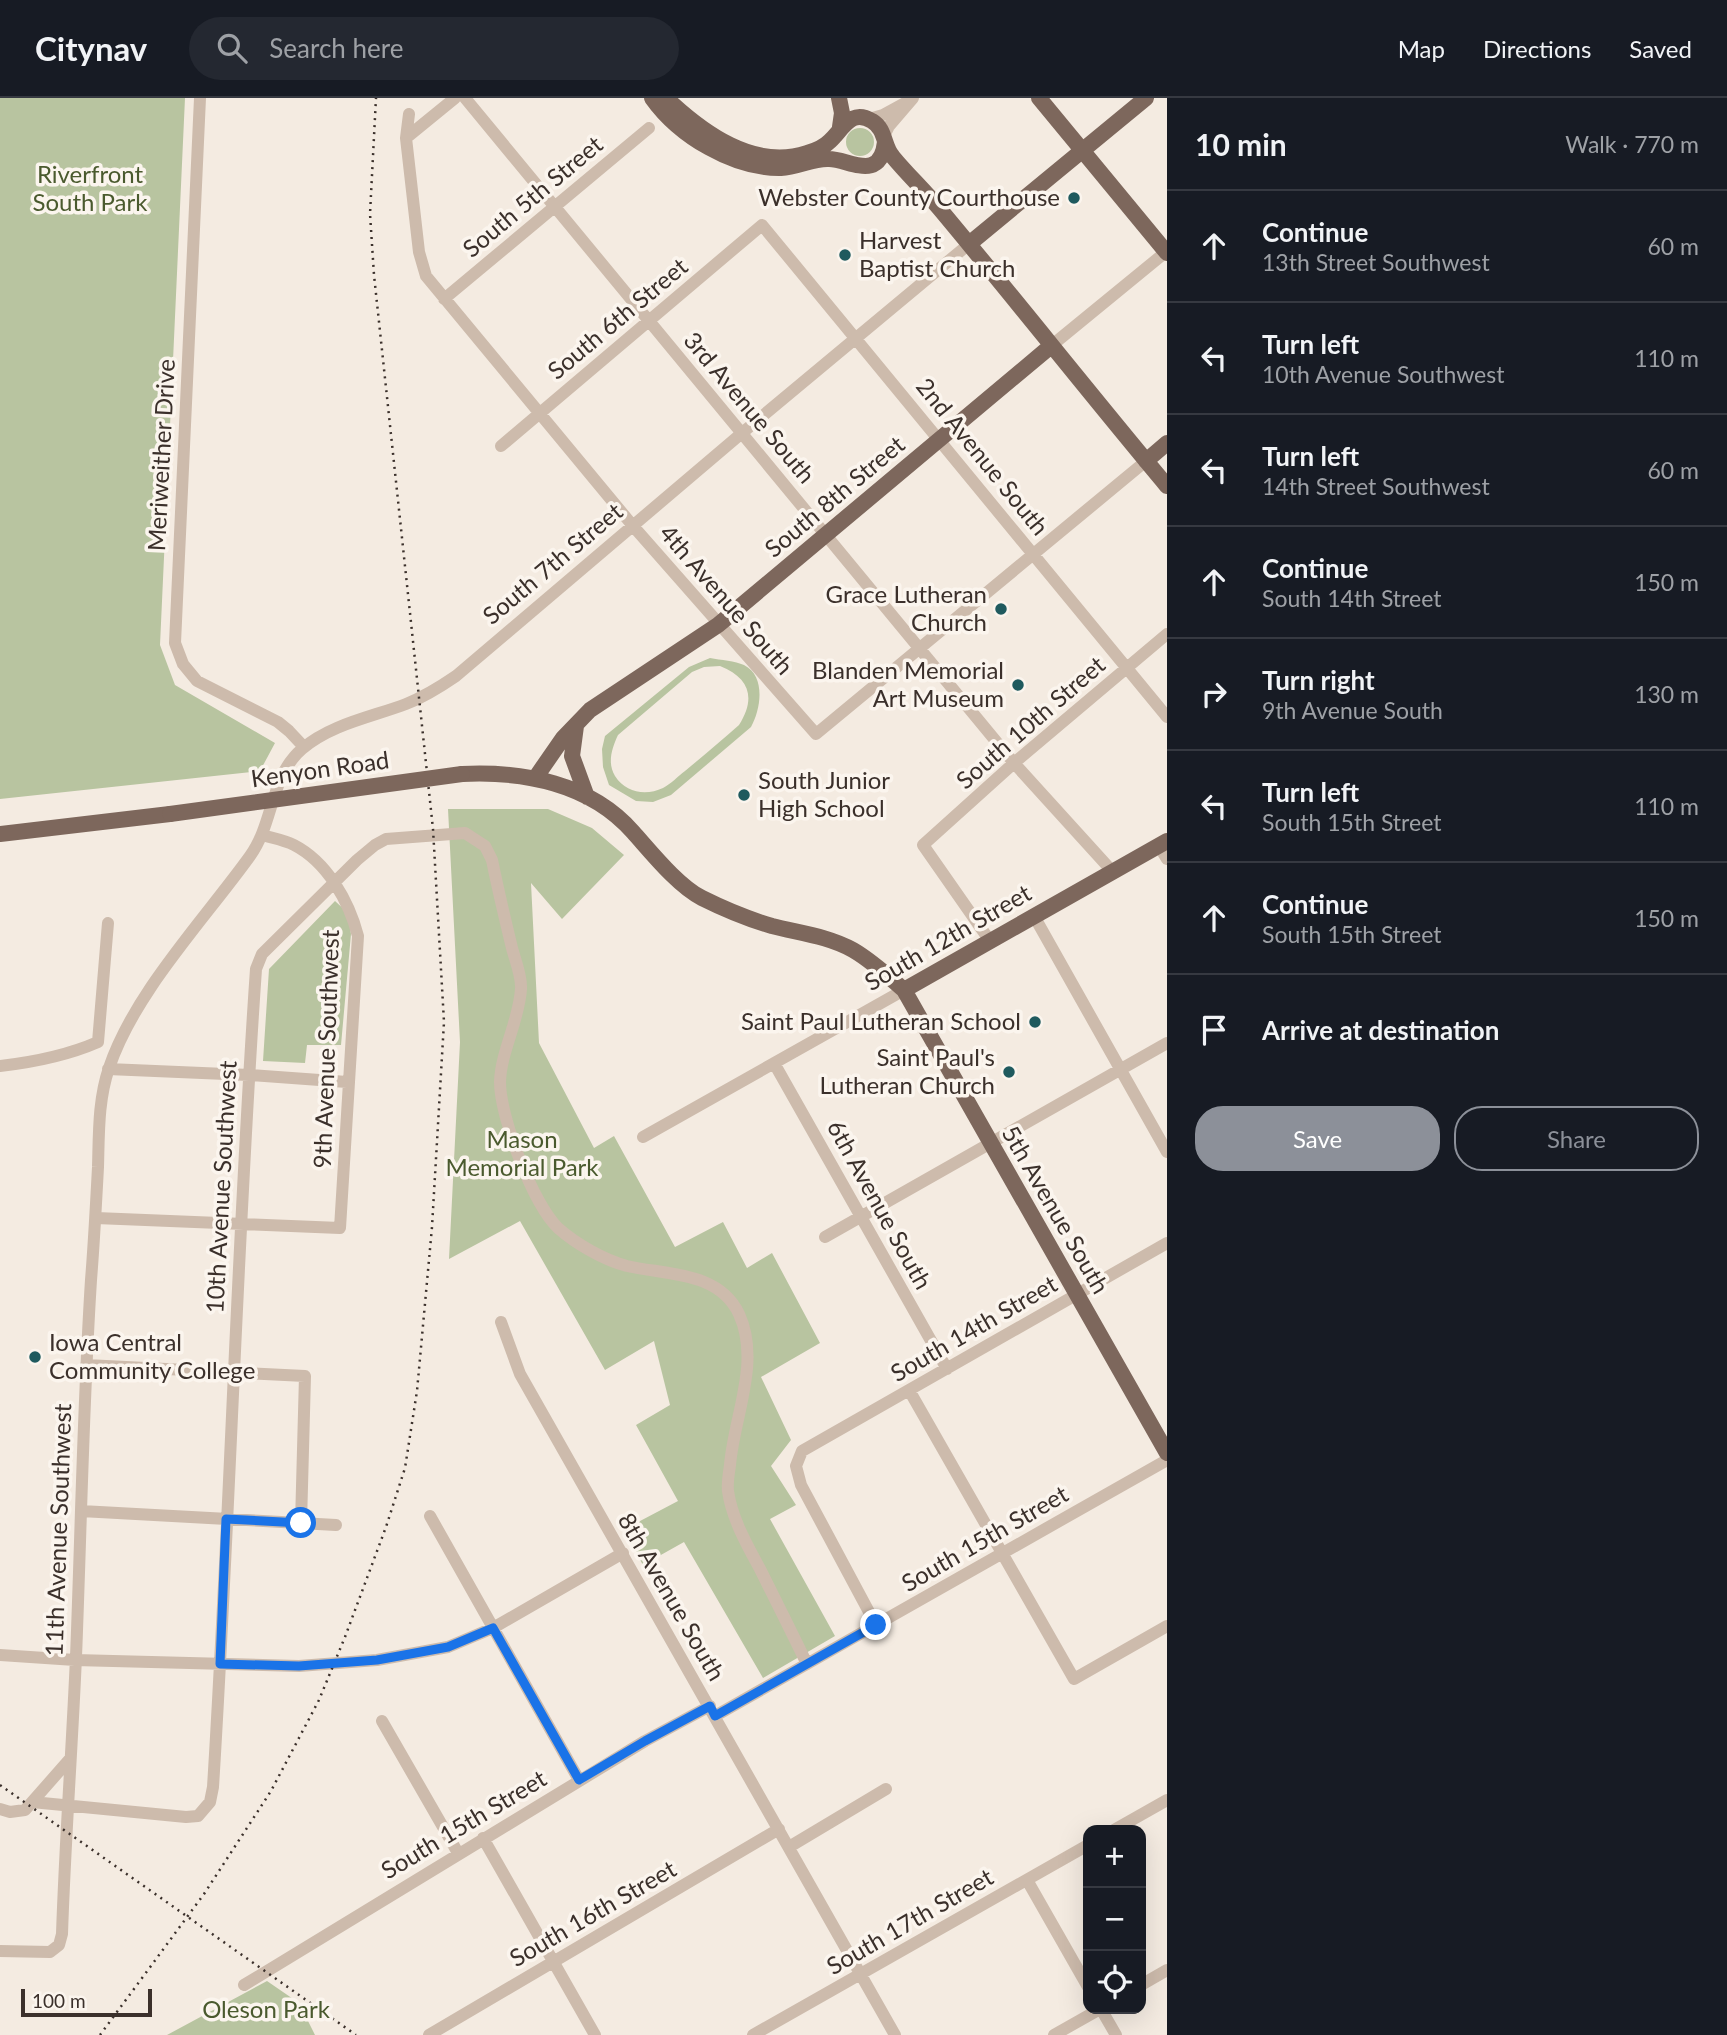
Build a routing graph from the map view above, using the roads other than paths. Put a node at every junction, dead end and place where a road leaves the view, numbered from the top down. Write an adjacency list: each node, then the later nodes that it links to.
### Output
1 (200, 98): 45 (street, Meriweither Drive)
2 (455, 98): 15 (street)
3 (465, 98): 21 (street, 3rd Avenue South)
4 (652, 98): 18 (main road)
5 (666, 98): 14 (main road)
6 (839, 98): 14 (main road)
7 (848, 98): 12 (main road)
8 (1039, 98): 17 (main road)
9 (1146, 98): 17 (main road, South 7th Street)
10 (912, 99): 12 (street); 16 (street)
11 (409, 114): 15 (street, 4th Avenue South)
12 (867, 119): 14 (main road); 16 (main road)
13 (649, 128): 21 (street, South 5th Street)
14 (839, 130): 18 (main road)
15 (406, 138): 25 (street, 4th Avenue South)
16 (884, 139): 19 (main road); 20 (main road)
17 (1083, 151): 23 (main road, South 7th Street); 24 (main road)
18 (847, 163): 19 (main road)
19 (871, 164): 20 (main road)
20 (921, 188): 23 (main road)
21 (555, 205): 25 (street, South 5th Street); 26 (street, 3rd Avenue South)
22 (762, 225): 26 (street, South 6th Street); 27 (street, 2nd Avenue South)
23 (969, 244): 27 (street, South 7th Street); 28 (main road)
24 (1167, 252): 28 (street, South 8th Street)
25 (444, 299): 29 (street, 4th Avenue South)
26 (649, 321): 29 (street, South 6th Street); 30 (street, 3rd Avenue South)
27 (856, 339): 30 (street, South 7th Street); 31 (street, 2nd Avenue South)
28 (1051, 346): 31 (main road, South 8th Street); 34 (main road)
29 (539, 413): 33 (street, South 6th Street); 36 (street, 4th Avenue South)
30 (742, 433): 36 (street, South 7th Street); 37 (street, 3rd Avenue South)
31 (939, 440): 37 (main road, South 8th Street); 38 (street, 2nd Avenue South)
32 (1167, 443): 34 (main road)
33 (501, 446)
34 (1146, 461): 35 (main road); 38 (street)
35 (1167, 486)
36 (633, 526): 39 (street, 4th Avenue South); 45 (street, South 7th Street)
37 (826, 534): 39 (main road, South 8th Street); 41 (street, 3rd Avenue South)
38 (1032, 554): 41 (street); 42 (street, 2nd Avenue South)
39 (718, 625): 41 (street, 4th Avenue South); 44 (main road, South 8th Street)
40 (1167, 634): 42 (street, South 10th Street)
41 (920, 647): 46 (street, 3rd Avenue South)
42 (1127, 668): 43 (street, 2nd Avenue South); 46 (street, South 10th Street)
43 (1167, 717)
44 (576, 724): 47 (main road, South 8th Street); 48 (main road)
45 (304, 747): 51 (street, South 7th Street)
46 (1014, 763): 53 (street, 3rd Avenue South); 57 (street, South 10th Street)
47 (536, 777): 48 (main road, Kenyon Road); 50 (main road, Kenyon Road, bridge)
48 (587, 797): 49 (main road, Kenyon Road)
49 (631, 830): 58 (main road, 5th Avenue South)
50 (0, 834)
51 (262, 835): 54 (street, 9th Avenue Southwest); 61 (street, South 7th Street)
52 (1164, 849): 53 (main road, South 12th Street)
53 (1112, 871): 55 (main road, South 12th Street)
54 (335, 883): 66 (street, 10th Avenue Southwest); 67 (street, 9th Avenue Southwest); 97 (street)
55 (1034, 916): 57 (main road, South 12th Street); 65 (street)
56 (108, 923): 59 (street)
57 (990, 940): 58 (main road, South 12th Street)
58 (904, 990): 62 (street, South 12th Street); 69 (main road, 5th Avenue South)
59 (99, 1042): 61 (street); 63 (street)
60 (1167, 1043): 65 (street)
61 (117, 1047): 64 (street, 11th Avenue Southwest)
62 (774, 1063): 68 (street, South 12th Street); 71 (street, 6th Avenue South)
63 (0, 1066)
64 (108, 1069): 66 (street); 72 (street, 11th Avenue Southwest)
65 (1120, 1069): 69 (street); 70 (street)
66 (248, 1075): 67 (street); 73 (street, 10th Avenue Southwest)
67 (347, 1082): 73 (street, 9th Avenue Southwest)
68 (643, 1137)
69 (991, 1143): 71 (street); 76 (main road, 5th Avenue South)
70 (1167, 1152)
71 (862, 1216): 74 (street); 79 (street, 6th Avenue South)
72 (96, 1218): 73 (street); 78 (street, 11th Avenue Southwest)
73 (241, 1222): 80 (street, 10th Avenue Southwest)
74 (825, 1237)
75 (1167, 1243): 76 (street, South 14th Street)
76 (1077, 1294): 79 (street, South 14th Street); 82 (main road, 5th Avenue South)
77 (501, 1322): 89 (street, 8th Avenue South)
78 (86, 1365): 80 (street); 84 (street, 11th Avenue Southwest)
79 (947, 1369): 81 (street, South 14th Street)
80 (233, 1373): 86 (street, 10th Avenue Southwest); 87 (street)
81 (909, 1390): 90 (street); 91 (street, South 14th Street)
82 (1167, 1453)
83 (1167, 1460): 90 (street, South 15th Street)
84 (80, 1511): 86 (street); 95 (street, 11th Avenue Southwest)
85 (430, 1516): 93 (street)
86 (226, 1519): 87 (street); 96 (street, 10th Avenue Southwest)
87 (301, 1523): 88 (street)
88 (336, 1525)
89 (623, 1553): 93 (street); 98 (street, 8th Avenue South)
90 (1002, 1553): 91 (street, South 15th Street); 92 (street)
91 (876, 1625): 97 (street, South 15th Street)
92 (1167, 1626)
93 (493, 1628): 96 (street); 101 (street)
94 (0, 1655): 95 (street)
95 (75, 1660): 96 (street); 100 (street, 11th Avenue Southwest)
96 (220, 1664): 105 (street, 10th Avenue Southwest)
97 (807, 1664): 98 (street, South 15th Street)
98 (712, 1711): 101 (street, South 15th Street); 108 (street, 8th Avenue South)
99 (382, 1721): 112 (street)
100 (69, 1760): 104 (street); 105 (street, 11th Avenue Southwest)
101 (579, 1780): 109 (street, South 15th Street)
102 (886, 1789): 110 (street)
103 (1167, 1800): 107 (street)
104 (32, 1802): 105 (street); 106 (street)
105 (66, 1806): 114 (street, 11th Avenue Southwest)
106 (0, 1809)
107 (1123, 1825)
108 (779, 1829): 110 (street, 8th Avenue South); 115 (street, South 16th Street)
109 (483, 1838): 112 (street, South 15th Street); 115 (street)
110 (789, 1846): 117 (street, 8th Avenue South)
111 (1083, 1848): 113 (street, South 17th Street)
112 (458, 1853): 120 (street, South 15th Street)
113 (1027, 1880): 117 (street, South 17th Street); 118 (street)
114 (0, 1951)
115 (554, 1962): 123 (street, South 16th Street); 124 (street)
116 (1167, 1970): 119 (street)
117 (861, 1974): 125 (street, South 17th Street); 126 (street, 8th Avenue South)
118 (1083, 1978)
119 (1146, 1982)
120 (244, 1985)
121 (1091, 2014): 127 (street)
122 (1103, 2014): 128 (street)
123 (429, 2035)
124 (595, 2035)
125 (753, 2035)
126 (895, 2035)
127 (1054, 2035)
128 (1116, 2035)

